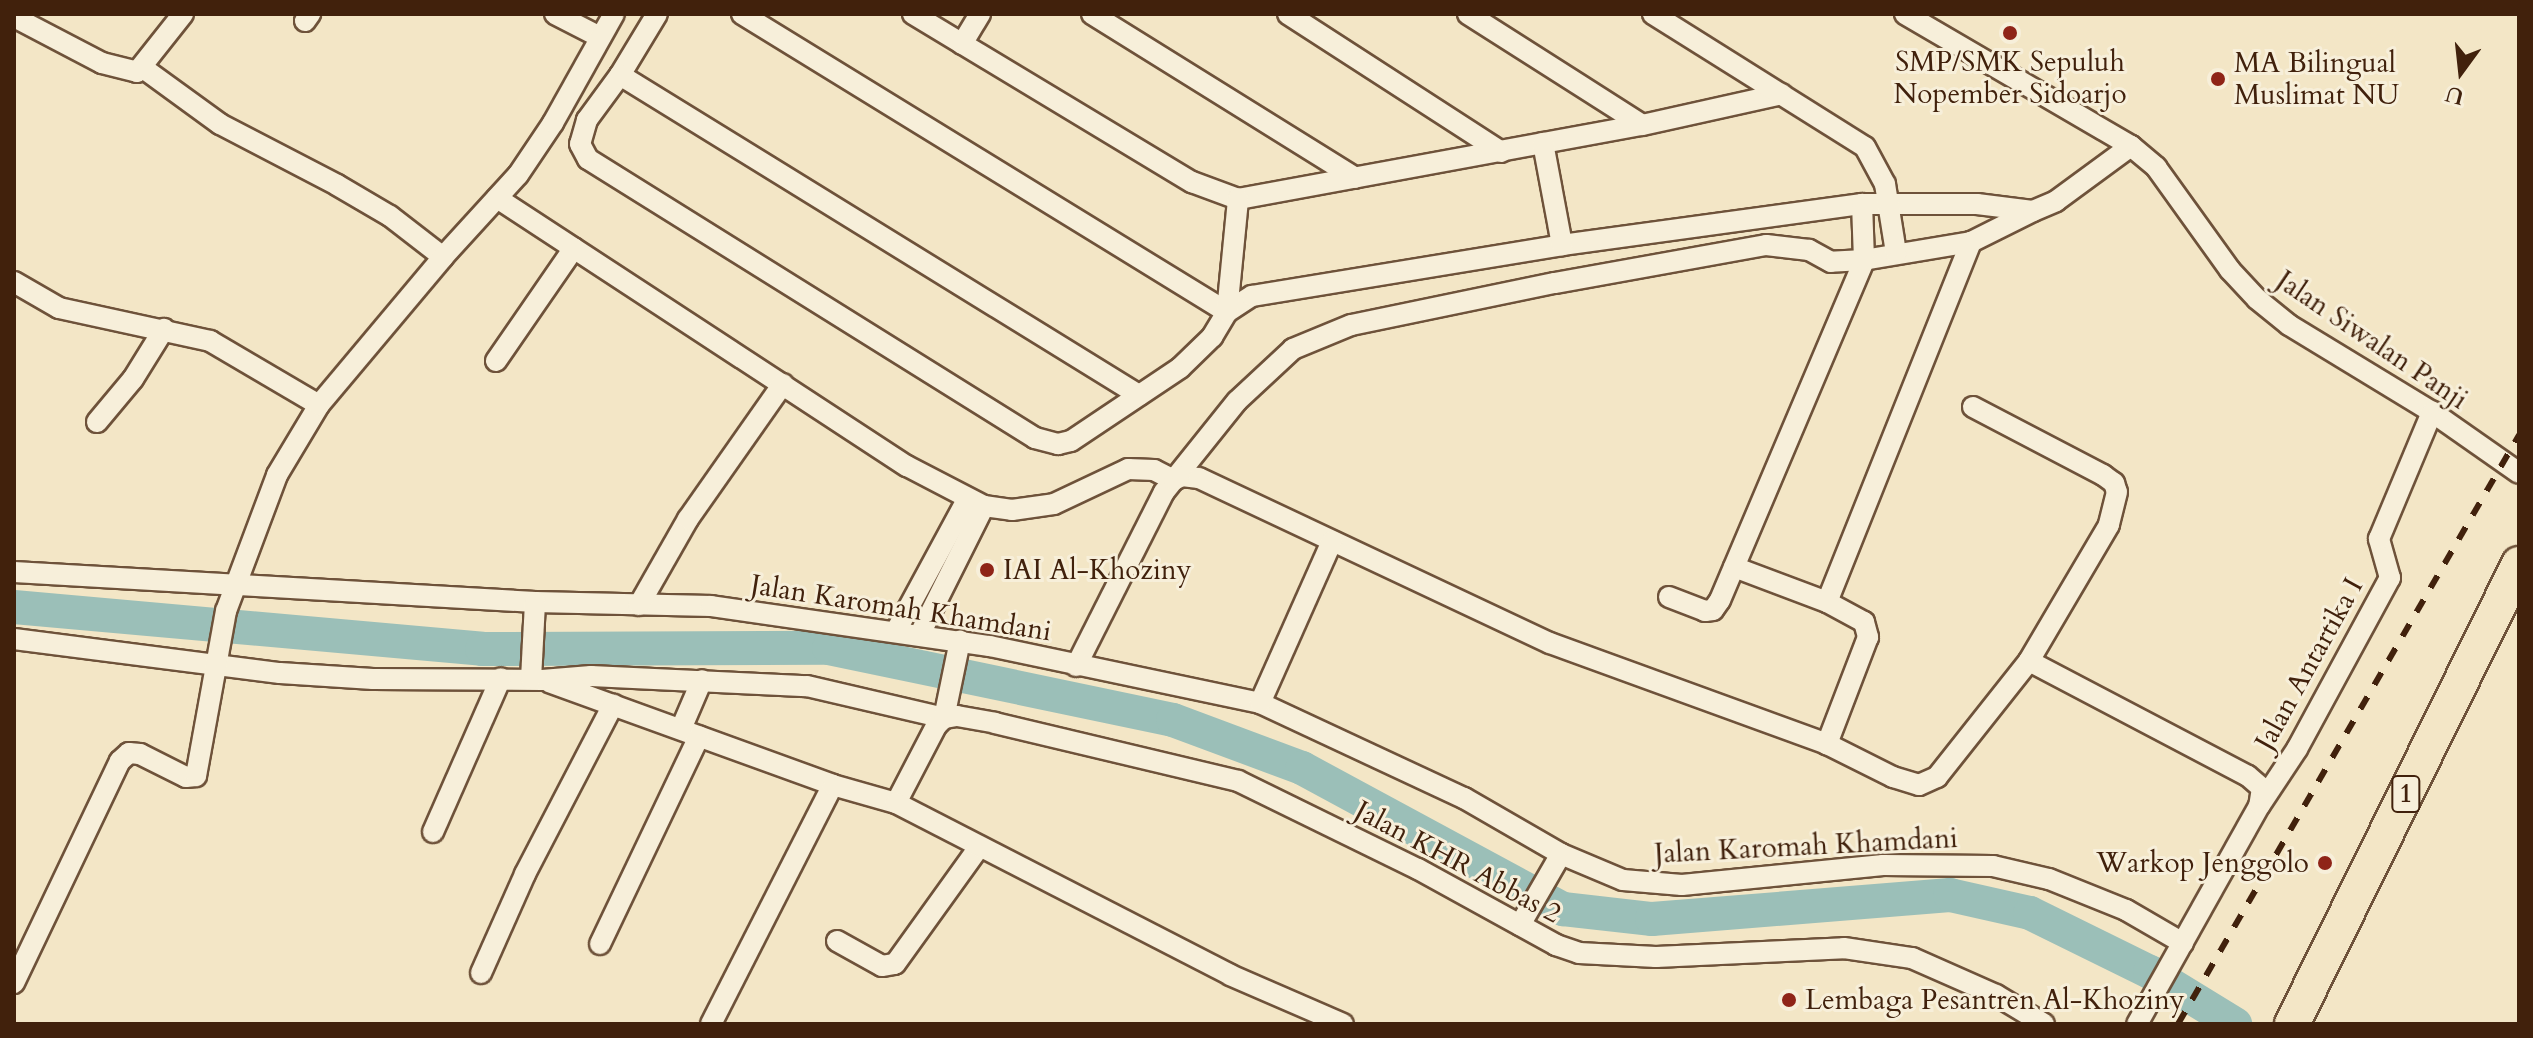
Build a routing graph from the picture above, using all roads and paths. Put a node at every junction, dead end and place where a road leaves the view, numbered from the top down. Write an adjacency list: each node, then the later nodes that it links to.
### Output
1 (183, 14): 16 (street)
2 (555, 14): 14 (street)
3 (614, 14): 14 (street)
4 (657, 14): 17 (street)
5 (742, 14): 36 (street)
6 (913, 14): 15 (street)
7 (980, 14): 15 (street)
8 (1092, 14): 23 (street)
9 (1288, 14): 22 (street)
10 (1468, 14): 19 (street)
11 (1653, 14): 18 (street)
12 (1905, 14): 21 (street, Jalan Siwalan Panji)
13 (16, 22): 16 (street)
14 (600, 37): 24 (street)
15 (962, 44): 25 (street)
16 (143, 68): 33 (street)
17 (620, 75): 40 (street); 40 (street)
18 (1782, 94): 19 (street); 27 (street)
19 (1642, 125): 20 (street)
20 (1543, 143): 22 (street); 30 (street)
21 (2131, 146): 28 (street); 43 (street, Jalan Siwalan Panji)
22 (1501, 152): 23 (street)
23 (1355, 178): 25 (street)
24 (497, 198): 31 (street); 33 (street)
25 (1238, 199): 36 (street)
26 (1862, 204): 27 (street); 30 (street); 34 (street)
27 (1891, 206): 28 (street); 32 (street)
28 (2033, 211): 29 (street)
29 (1971, 242): 32 (street); 55 (street)
30 (1562, 245): 36 (street)
31 (574, 248): 38 (street); 39 (street)
32 (1896, 253): 34 (street)
33 (443, 257): 41 (street)
34 (1864, 260): 46 (street); 50 (street)
35 (14, 282): 37 (street)
36 (1227, 312): 40 (street)
37 (164, 329): 41 (street); 44 (street)
38 (496, 361)
39 (783, 384): 47 (street); 56 (street)
40 (1139, 395)
41 (319, 405): 52 (street)
42 (1973, 407): 63 (street)
43 (2432, 412): 45 (street, Jalan Siwalan Panji); 75 (street, Jalan Antartika I)
44 (97, 422)
45 (2519, 473)
46 (1174, 480): 47 (street); 48 (street); 64 (street)
47 (976, 502): 58 (street); 59 (street)
48 (1332, 541): 68 (street); 72 (street)
49 (2519, 564): 89 (highway, 1)
50 (1734, 567): 53 (street); 55 (street)
51 (14, 572): 52 (street, Jalan Karomah Khamdani)
52 (235, 582): 54 (street, Jalan Karomah Khamdani); 62 (street)
53 (1669, 597)
54 (535, 602): 56 (street, Jalan Karomah Khamdani); 65 (street)
55 (1827, 602): 72 (street)
56 (639, 605): 58 (street, Jalan Karomah Khamdani)
57 (2519, 612): 90 (highway, 1)
58 (896, 631): 59 (street, Jalan Karomah Khamdani)
59 (920, 634): 61 (street, Jalan Karomah Khamdani)
60 (14, 639): 62 (street)
61 (959, 649): 64 (street, Jalan Karomah Khamdani); 70 (street)
62 (216, 657): 66 (street); 84 (street)
63 (2029, 661): 72 (street); 75 (street)
64 (1076, 666): 68 (street, Jalan Karomah Khamdani)
65 (535, 674): 66 (street); 67 (street, Jalan KHR Abbas 2); 69 (street)
66 (501, 678): 76 (street)
67 (702, 680): 70 (street, Jalan KHR Abbas 2); 71 (street)
68 (1260, 703): 78 (street, Jalan Karomah Khamdani)
69 (613, 705): 71 (street); 83 (street)
70 (946, 709): 74 (street); 79 (street, Jalan KHR Abbas 2)
71 (690, 733): 73 (street); 82 (street)
72 (1827, 744)
73 (833, 785): 74 (street); 86 (street)
74 (896, 803): 77 (street)
75 (2259, 806): 81 (street, Jalan Antartika I)
76 (433, 832)
77 (979, 847): 80 (street); 87 (street)
78 (1557, 860): 79 (street); 81 (street, Jalan Karomah Khamdani)
79 (1522, 921): 88 (street, Jalan KHR Abbas 2)
80 (837, 941)
81 (2183, 943): 85 (street, Jalan Antartika I)
82 (600, 944)
83 (481, 973)
84 (14, 983)
85 (2143, 1022)
86 (711, 1024)
87 (1343, 1024)
88 (2044, 1024)
89 (2292, 1024)
90 (2318, 1024)

